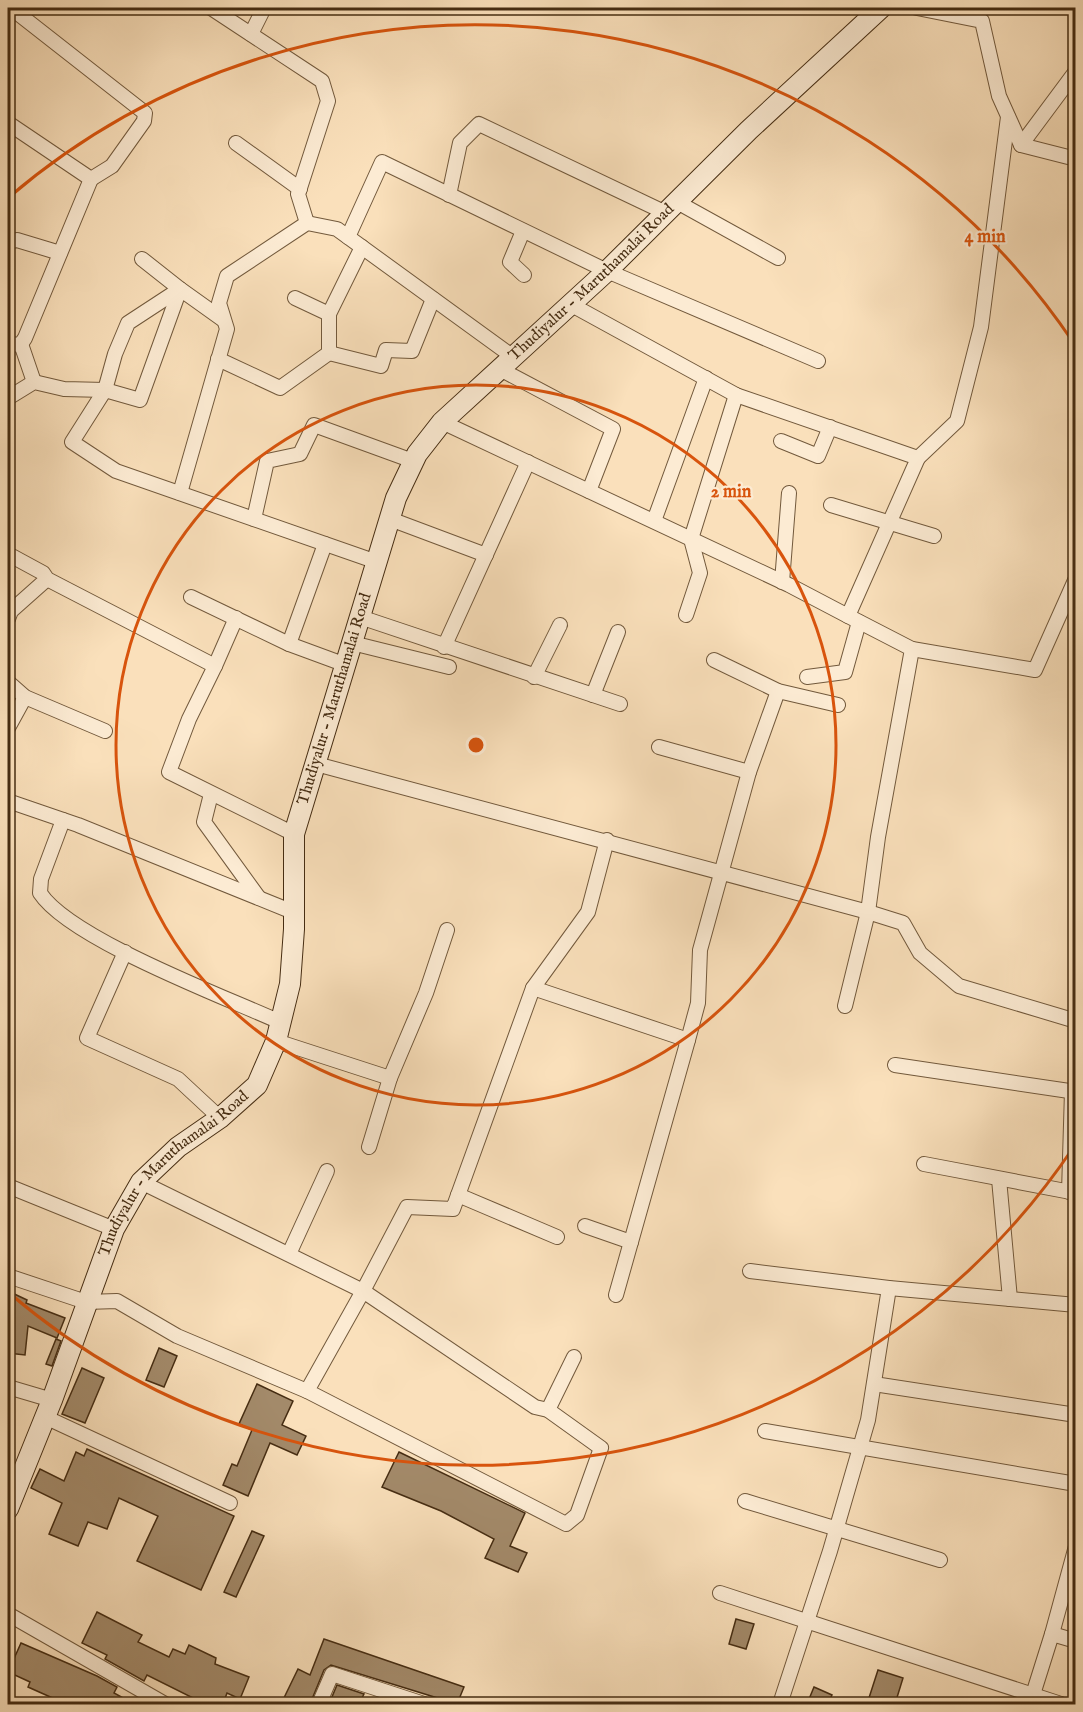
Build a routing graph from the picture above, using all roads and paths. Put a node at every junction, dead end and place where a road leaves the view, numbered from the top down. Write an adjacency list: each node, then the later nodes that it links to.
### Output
1 (211, 8): 7 (street)
2 (264, 8): 7 (street)
3 (881, 8): 17 (main road, Thudiyalur - Maruthamalai Road)
4 (917, 8): 6 (street)
5 (9, 9): 14 (street)
6 (982, 14): 9 (street)
7 (251, 34): 15 (street)
8 (1076, 71): 12 (street)
9 (1008, 117): 12 (street); 47 (street)
10 (8, 123): 14 (street)
11 (236, 142): 15 (street)
12 (1021, 145): 13 (street)
13 (1076, 159)
14 (91, 179): 23 (street)
15 (300, 189): 18 (street)
16 (449, 195): 17 (street); 19 (street); 20 (street)
17 (671, 208): 24 (street); 26 (main road, Thudiyalur - Maruthamalai Road)
18 (307, 223): 20 (street); 33 (street)
19 (524, 231): 26 (street); 27 (street)
20 (348, 237): 22 (street)
21 (8, 242): 23 (street)
22 (362, 248): 30 (street); 32 (street)
23 (60, 253): 34 (street)
24 (778, 258)
25 (142, 259): 28 (street)
26 (607, 271): 31 (main road, Thudiyalur - Maruthamalai Road); 37 (street)
27 (524, 275)
28 (180, 289): 33 (street); 41 (street); 41 (street)
29 (295, 298): 32 (street)
30 (433, 299): 35 (street); 38 (street)
31 (570, 304): 38 (main road, Thudiyalur - Maruthamalai Road); 39 (street)
32 (329, 314): 35 (street)
33 (222, 319): 36 (street)
34 (14, 344): 40 (street)
35 (329, 353): 36 (street)
36 (218, 359): 51 (street)
37 (818, 361)
38 (505, 362): 44 (main road, Thudiyalur - Maruthamalai Road); 50 (street)
39 (706, 378): 42 (street); 56 (street)
40 (34, 382): 41 (street); 43 (street)
41 (105, 390): 51 (street)
42 (736, 395): 45 (street); 59 (street)
43 (8, 398)
44 (442, 422): 48 (main road, Thudiyalur - Maruthamalai Road); 49 (street)
45 (830, 427): 46 (street); 47 (street)
46 (781, 441)
47 (918, 458): 57 (street)
48 (413, 461): 54 (street); 55 (main road, Thudiyalur - Maruthamalai Road)
49 (528, 462): 50 (street); 62 (street)
50 (589, 491): 56 (street)
51 (180, 493): 54 (street)
52 (789, 493): 66 (street)
53 (831, 505): 57 (street)
54 (254, 519): 60 (street)
55 (390, 519): 62 (street); 63 (main road, Thudiyalur - Maruthamalai Road)
56 (654, 522): 59 (street)
57 (890, 523): 58 (street); 72 (street)
58 (934, 536)
59 (692, 539): 66 (street); 68 (street)
60 (325, 544): 63 (street); 76 (street)
61 (8, 554): 65 (street)
62 (486, 555): 77 (street)
63 (377, 562): 69 (main road, Thudiyalur - Maruthamalai Road)
64 (1076, 578): 78 (street)
65 (47, 579): 71 (street); 81 (street)
66 (782, 582): 72 (street)
67 (191, 597): 70 (street)
68 (686, 615)
69 (360, 617): 75 (main road, Thudiyalur - Maruthamalai Road); 77 (street)
70 (236, 618): 76 (street); 81 (street)
71 (8, 619)
72 (854, 619): 78 (street); 84 (street)
73 (560, 625): 83 (street)
74 (618, 632): 87 (street)
75 (352, 643): 80 (main road, Thudiyalur - Maruthamalai Road); 82 (street)
76 (290, 644): 80 (street)
77 (444, 647): 83 (street)
78 (912, 649): 104 (street)
79 (714, 660): 86 (street)
80 (346, 665): 94 (main road, Thudiyalur - Maruthamalai Road)
81 (215, 666): 96 (street)
82 (449, 667)
83 (534, 677): 87 (street)
84 (807, 677)
85 (8, 682): 88 (street)
86 (778, 691): 90 (street); 95 (street)
87 (593, 695): 89 (street)
88 (25, 697): 91 (street); 92 (street)
89 (620, 704)
90 (838, 705)
91 (8, 728)
92 (105, 731)
93 (659, 747): 95 (street)
94 (316, 764): 99 (main road, Thudiyalur - Maruthamalai Road); 100 (street)
95 (749, 772): 101 (street)
96 (211, 794): 99 (street); 102 (street)
97 (8, 801): 98 (street)
98 (63, 820): 102 (street); 106 (street)
99 (294, 834): 103 (main road, Thudiyalur - Maruthamalai Road)
100 (607, 840): 101 (street); 107 (street)
101 (721, 872): 104 (street); 111 (street)
102 (259, 898): 103 (street)
103 (293, 912): 110 (main road, Thudiyalur - Maruthamalai Road)
104 (868, 912): 108 (street); 109 (street)
105 (447, 930): 113 (street)
106 (125, 952): 110 (street); 115 (street)
107 (533, 988): 111 (street); 123 (street)
108 (845, 1006)
109 (1076, 1021)
110 (278, 1032): 113 (street); 115 (main road, Thudiyalur - Maruthamalai Road)
111 (688, 1040): 127 (street)
112 (895, 1065): 114 (street)
113 (390, 1078): 116 (street)
114 (1074, 1092): 122 (street)
115 (220, 1118): 120 (main road, Thudiyalur - Maruthamalai Road)
116 (369, 1147)
117 (924, 1164): 119 (street)
118 (327, 1171): 128 (street)
119 (999, 1179): 122 (street); 134 (street)
120 (141, 1182): 125 (main road, Thudiyalur - Maruthamalai Road); 128 (street)
121 (8, 1186): 125 (street)
122 (1072, 1193)
123 (458, 1195): 126 (street); 132 (street)
124 (585, 1226): 127 (street)
125 (114, 1229): 135 (main road, Thudiyalur - Maruthamalai Road)
126 (557, 1237)
127 (630, 1242): 133 (street)
128 (289, 1254): 132 (street)
129 (750, 1271): 131 (street)
130 (8, 1276): 135 (street)
131 (889, 1288): 134 (street); 138 (street)
132 (363, 1291): 140 (street); 142 (street)
133 (616, 1295)
134 (1010, 1299): 136 (street)
135 (86, 1302): 140 (street); 141 (main road, Thudiyalur - Maruthamalai Road)
136 (1076, 1305)
137 (574, 1357): 142 (street)
138 (874, 1384): 143 (street); 145 (street)
139 (8, 1387): 141 (street)
140 (307, 1391): 142 (street)
141 (48, 1409): 148 (street); 149 (main road, Thudiyalur - Maruthamalai Road)
142 (548, 1410)
143 (1076, 1415)
144 (765, 1431): 145 (street)
145 (860, 1448): 146 (street); 150 (street)
146 (1076, 1484)
147 (745, 1501): 150 (street)
148 (230, 1503)
149 (8, 1509)
150 (837, 1529): 152 (street); 155 (street)
151 (1076, 1546): 156 (street)
152 (940, 1560)
153 (720, 1593): 155 (street)
154 (8, 1614): 159 (street)
155 (807, 1622): 158 (street); 162 (street)
156 (1052, 1634): 157 (street); 158 (street)
157 (1076, 1641)
158 (1031, 1700): 163 (street)
159 (165, 1704)
160 (319, 1704): 161 (street)
161 (424, 1704)
162 (780, 1704)
163 (1061, 1704)

